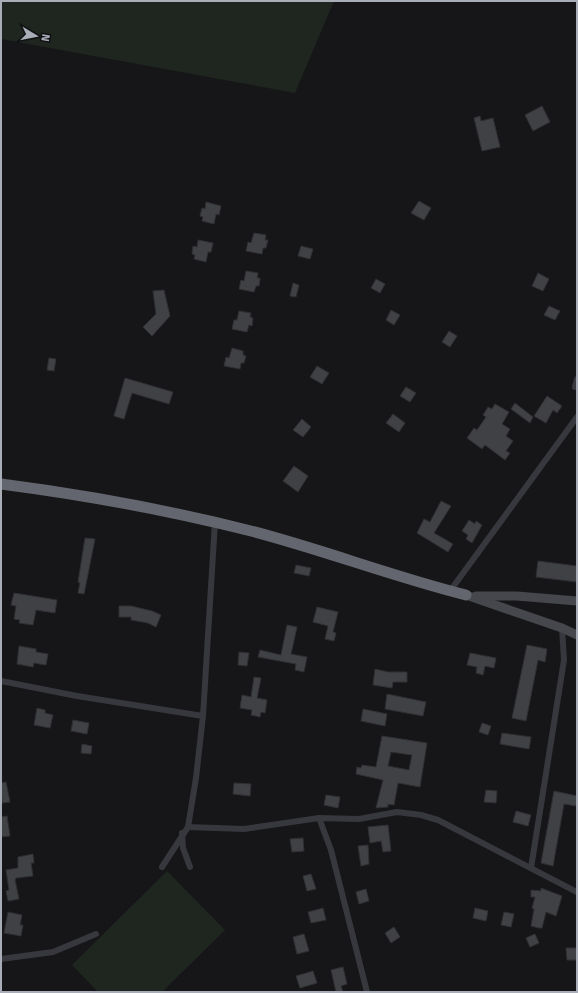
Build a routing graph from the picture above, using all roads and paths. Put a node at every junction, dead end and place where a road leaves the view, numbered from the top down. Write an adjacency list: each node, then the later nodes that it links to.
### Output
1 (577, 378): 2 (street)
2 (575, 387)
3 (577, 417): 6 (street)
4 (1, 484): 5 (highway)
5 (215, 522): 6 (highway); 12 (street)
6 (450, 591): 7 (highway)
7 (466, 595): 8 (street); 9 (street)
8 (577, 601)
9 (562, 628): 10 (street); 18 (street)
10 (577, 635)
11 (1, 681): 12 (street)
12 (203, 716): 14 (street)
13 (319, 818): 14 (street); 18 (street); 22 (street)
14 (188, 826): 15 (street)
15 (182, 833): 16 (street); 17 (street)
16 (162, 866)
17 (190, 867)
18 (530, 868): 19 (street)
19 (577, 892)
20 (96, 934): 21 (street)
21 (1, 959)
22 (367, 992)

